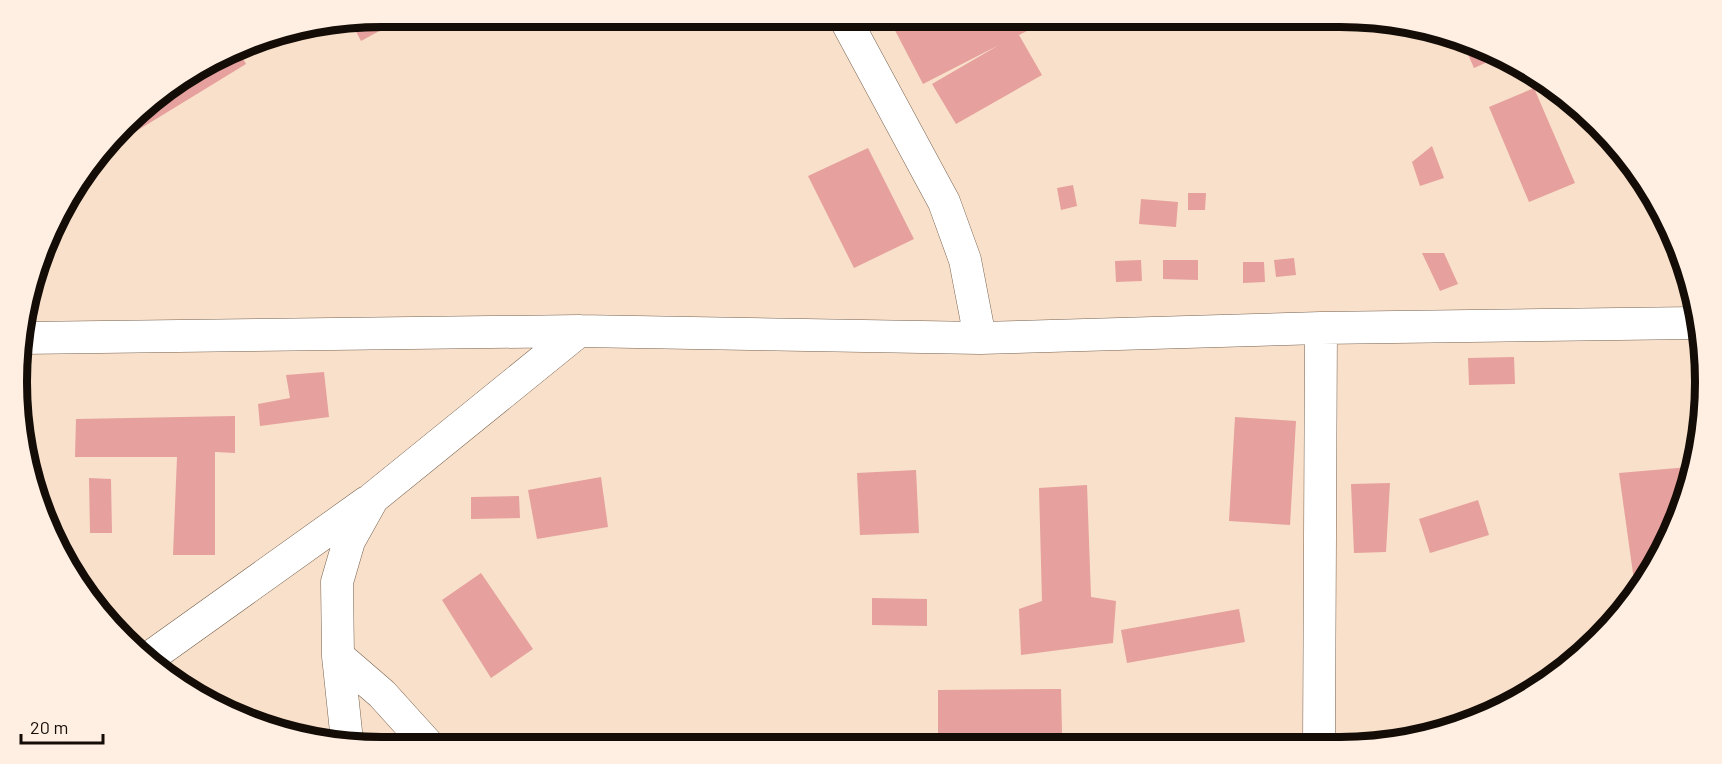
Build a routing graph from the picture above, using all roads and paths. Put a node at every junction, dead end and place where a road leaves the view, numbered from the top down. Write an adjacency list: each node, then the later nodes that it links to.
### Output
1 (850, 27): 5 (street)
2 (1690, 323): 3 (street)
3 (1321, 328): 5 (street); 12 (street)
4 (579, 331): 5 (street); 6 (street); 7 (street)
5 (980, 338)
6 (30, 339)
7 (373, 498): 8 (street); 9 (street)
8 (154, 654)
9 (338, 656): 10 (street); 11 (street)
10 (346, 735)
11 (421, 737)
12 (1319, 737)

